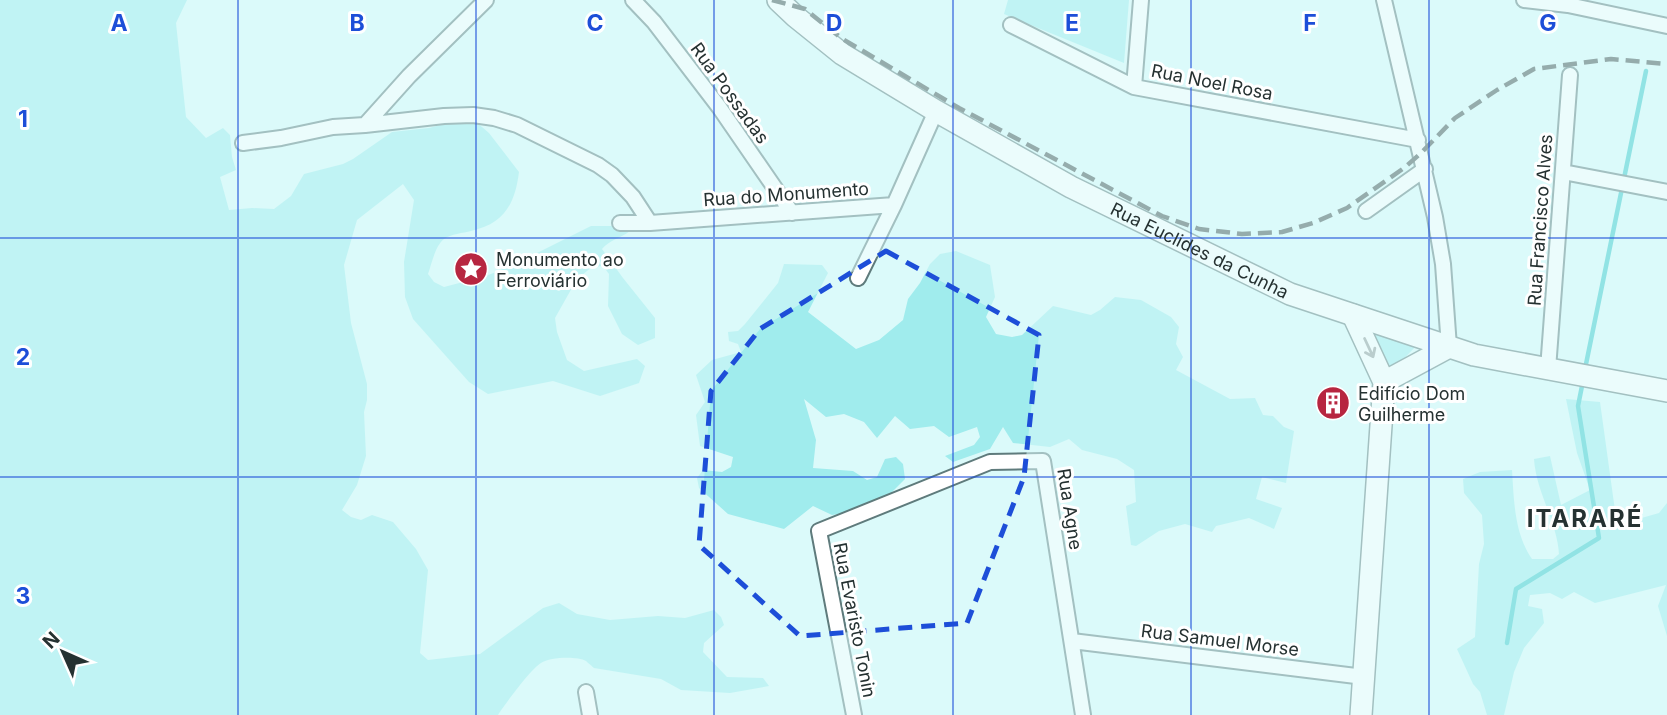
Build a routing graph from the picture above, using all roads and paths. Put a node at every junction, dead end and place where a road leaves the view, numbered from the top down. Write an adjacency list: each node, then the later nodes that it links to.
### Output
1 (486, 0): 13 (street)
2 (633, 0): 21 (street, Rua Possadas)
3 (780, 0): 12 (street, Rua Euclides da Cunha)
4 (1140, 0): 11 (street)
5 (1384, 0): 14 (street)
6 (1524, 0): 7 (street)
7 (1569, 3): 9 (street)
8 (1010, 25): 11 (street, Rua Noel Rosa)
9 (1667, 26)
10 (1570, 75): 17 (street, Rua Francisco Alves)
11 (1134, 87): 14 (street, Rua Noel Rosa)
12 (936, 111): 19 (street, Rua do Monumento); 25 (street, Rua Euclides da Cunha)
13 (365, 125): 15 (street); 23 (street)
14 (1418, 140): 16 (street)
15 (243, 143)
16 (1425, 169): 20 (street); 26 (street)
17 (1563, 172): 18 (street); 27 (street, Rua Francisco Alves)
18 (1667, 192)
19 (894, 205): 21 (street, Rua do Monumento); 24 (street)
20 (1366, 211)
21 (792, 213): 23 (street, Rua do Monumento)
22 (620, 223): 23 (street, Rua do Monumento)
23 (650, 223)
24 (858, 278)
25 (1353, 315): 26 (street, Rua Euclides da Cunha); 28 (street, one-way to 28)
26 (1449, 347): 27 (street, Rua Euclides da Cunha); 28 (street)
27 (1548, 369): 29 (street, Rua Euclides da Cunha)
28 (1384, 382): 32 (street)
29 (1667, 391)
30 (819, 531): 31 (street, Rua Agne); 35 (street, Rua Evaristo Tonin)
31 (1072, 641): 32 (street, Rua Samuel Morse); 36 (street, Rua Agne)
32 (1364, 677): 37 (street)
33 (586, 692): 34 (street)
34 (590, 715)
35 (854, 715)
36 (1083, 715)
37 (1361, 715)

